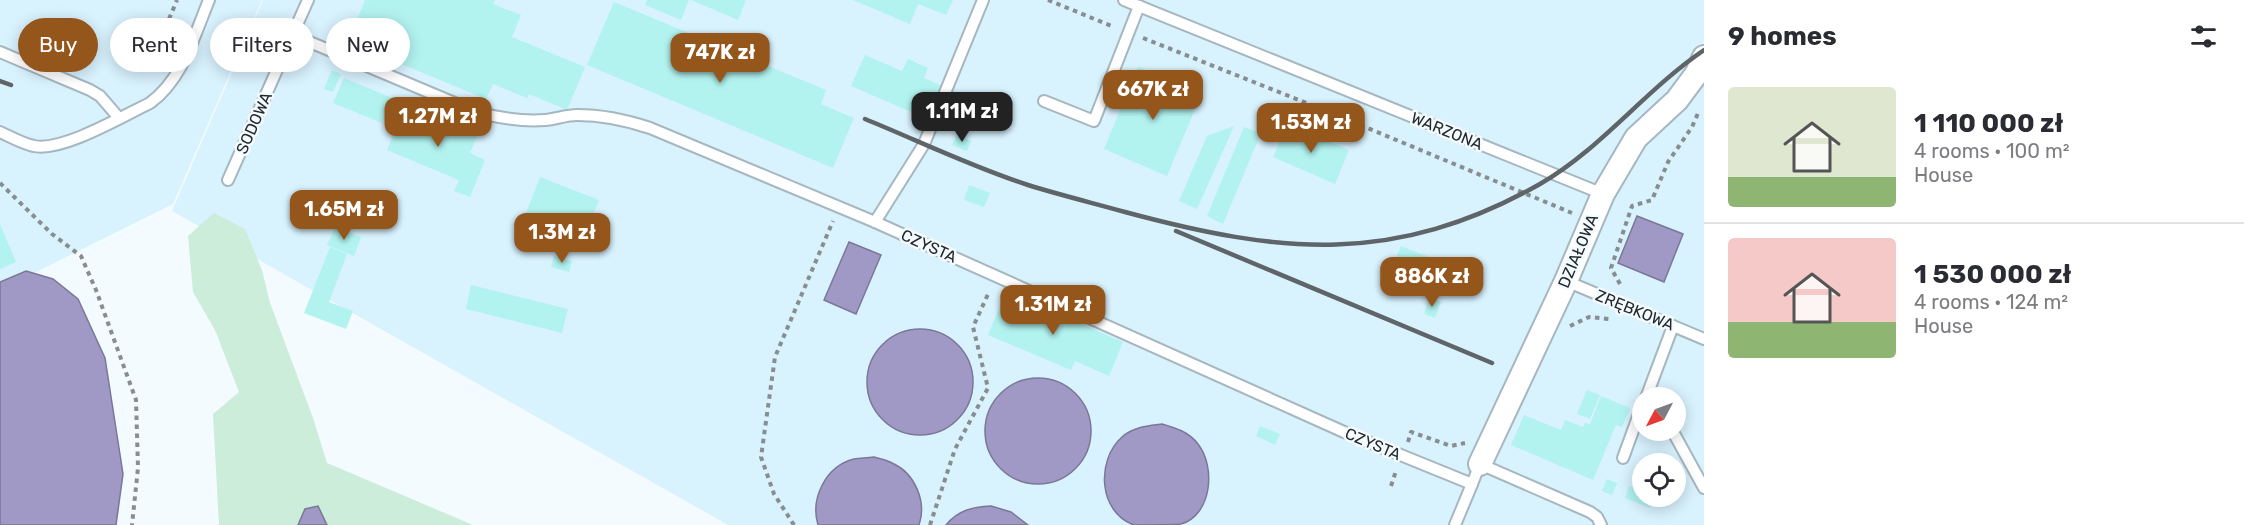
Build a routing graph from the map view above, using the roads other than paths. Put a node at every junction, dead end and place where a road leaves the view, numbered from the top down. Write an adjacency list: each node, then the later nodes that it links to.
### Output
1 (209, 0): 12 (lane)
2 (308, 0): 6 (lane, SODOWA)
3 (983, 0): 16 (lane)
4 (1124, 0): 5 (lane, WARZONA)
5 (1139, 6): 11 (lane); 15 (lane, WARZONA)
6 (300, 18)
7 (314, 44): 16 (lane, CZYSTA)
8 (0, 52): 12 (lane)
9 (1704, 57): 15 (street, DZIAŁOWA)
10 (276, 72): 14 (lane, SODOWA)
11 (1044, 101)
12 (119, 118): 13 (lane)
13 (0, 132)
14 (228, 180)
15 (1603, 194): 17 (street, DZIAŁOWA)
16 (875, 222): 24 (lane, CZYSTA)
17 (1566, 281): 18 (lane, ZRĘBKOWA); 24 (street, DZIAŁOWA)
18 (1673, 326): 19 (lane, ZRĘBKOWA); 20 (lane)
19 (1704, 339)
20 (1652, 387)
21 (1632, 433): 23 (lane)
22 (1678, 441): 25 (lane)
23 (1623, 458)
24 (1476, 474): 26 (lane); 27 (lane, CZYSTA)
25 (1704, 488)
26 (1455, 525)
27 (1601, 525)

